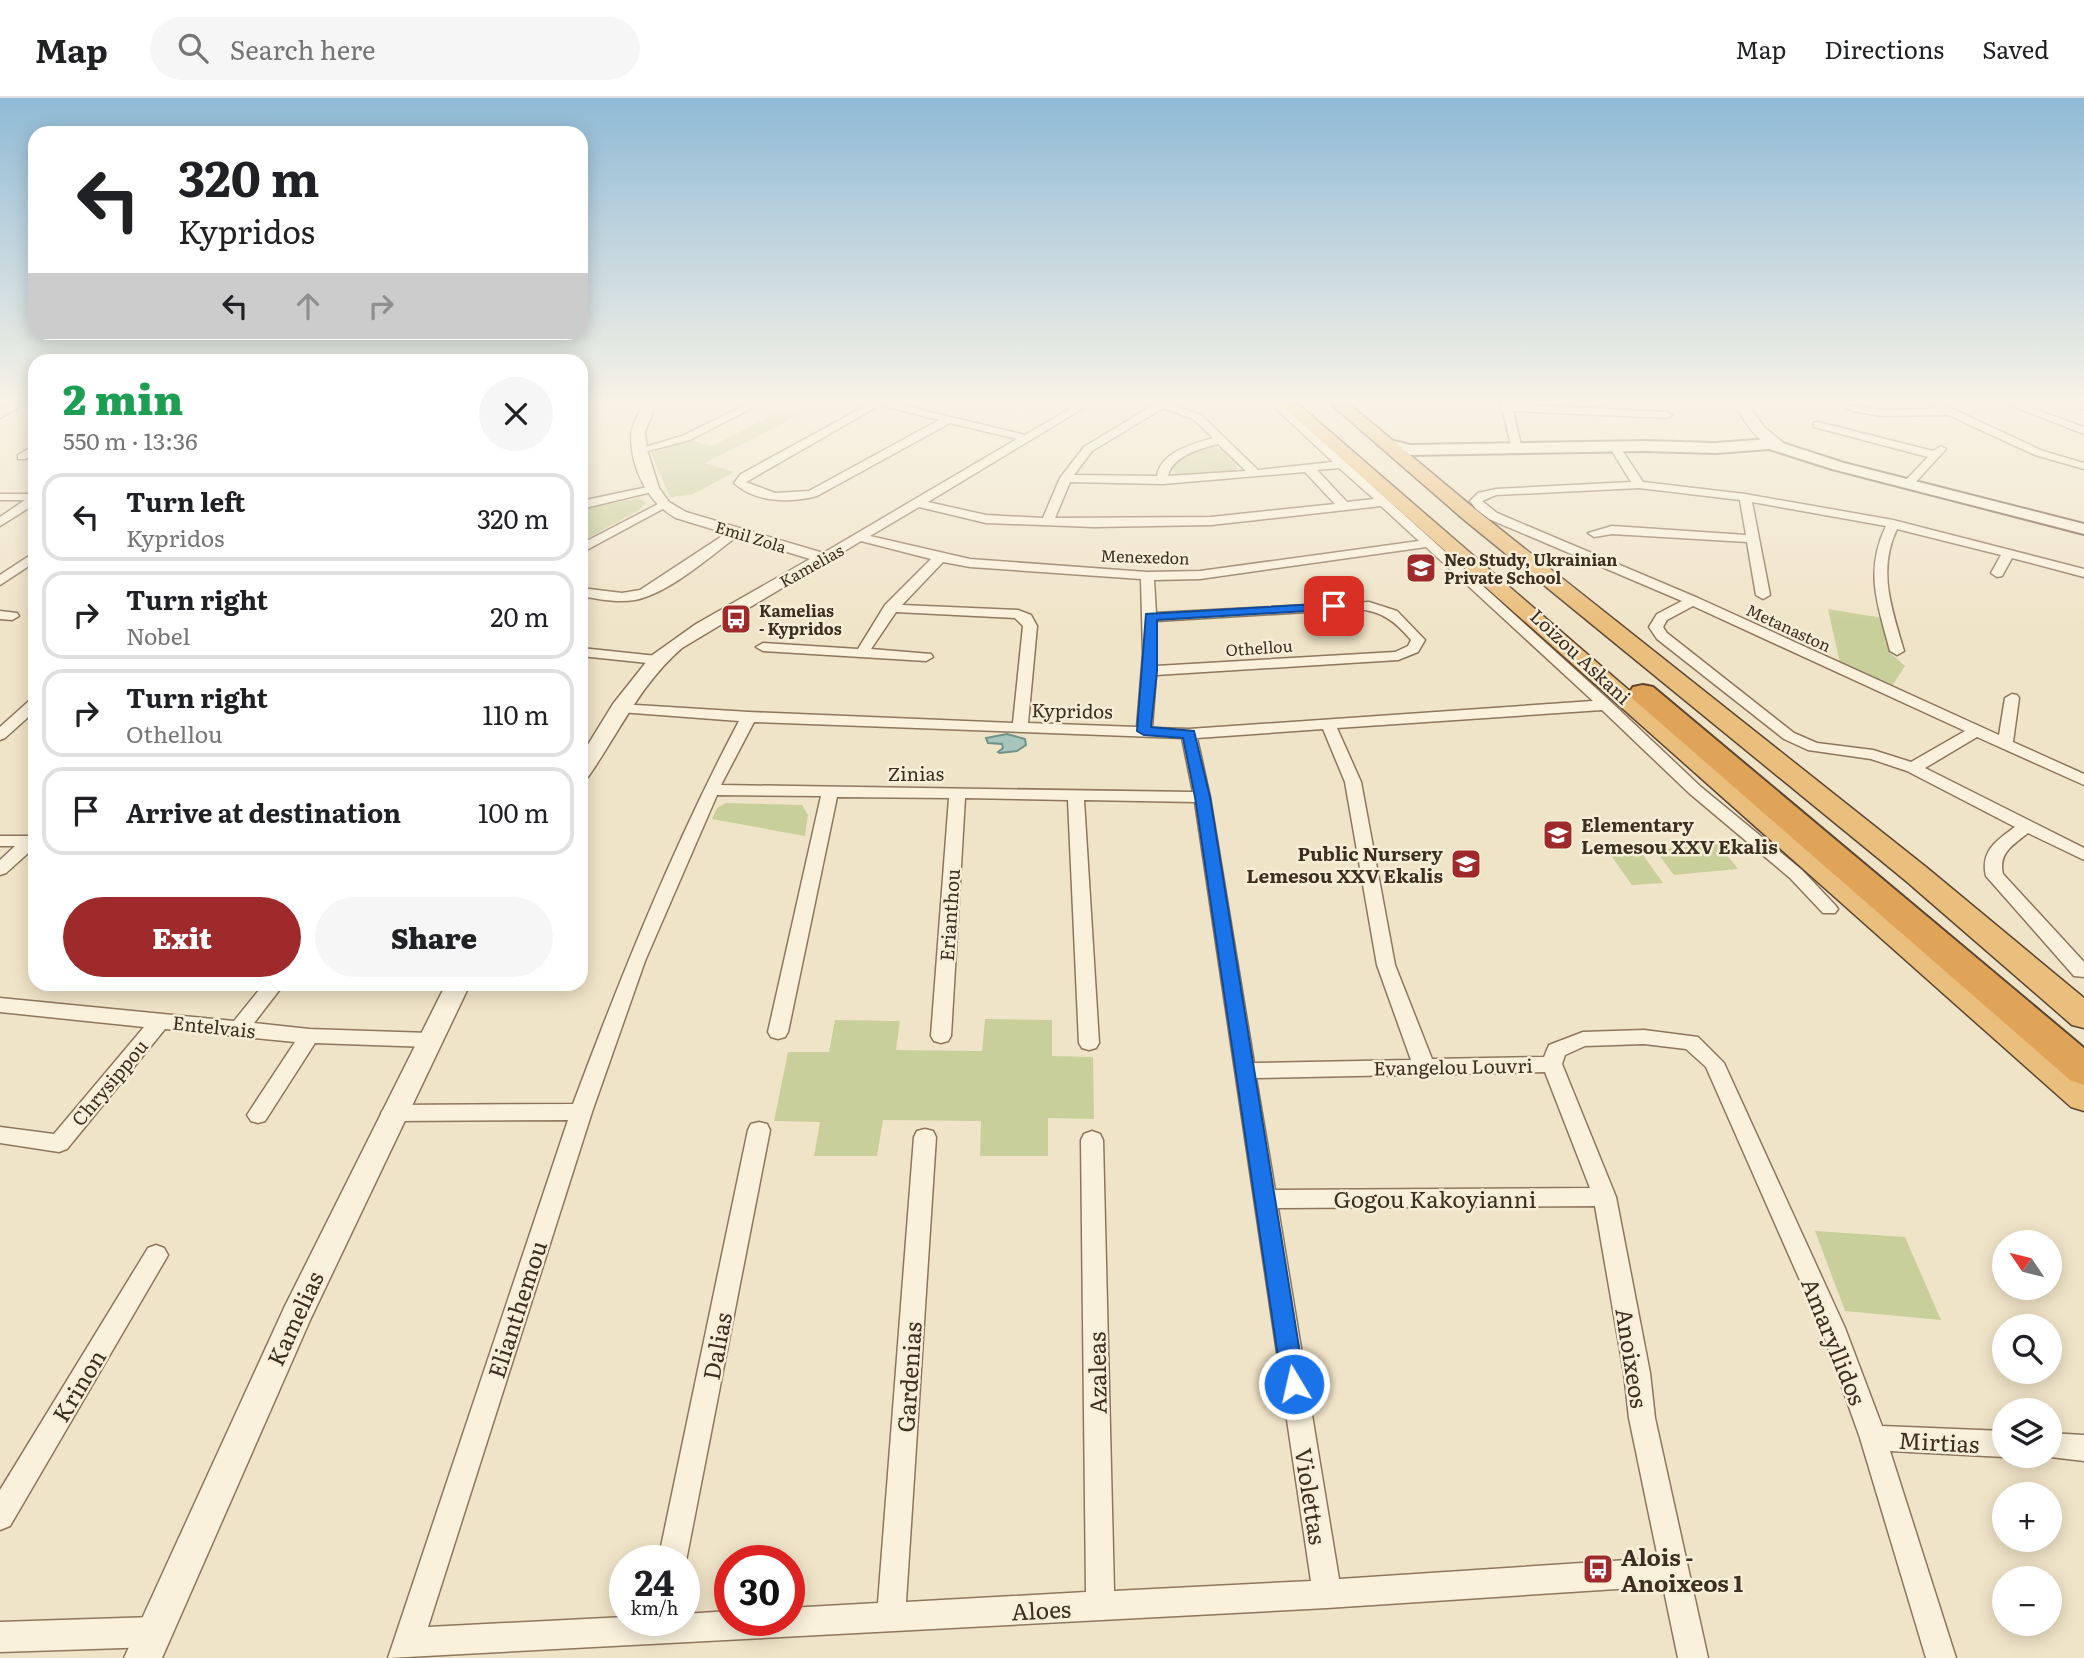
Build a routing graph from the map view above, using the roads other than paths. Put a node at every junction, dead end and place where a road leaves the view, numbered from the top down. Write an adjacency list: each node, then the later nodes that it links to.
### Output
1 (648, 477): 20 (street)
2 (744, 477): 3 (street)
3 (844, 477)
4 (961, 477): 28 (street, Kamelias)
5 (1162, 477): 17 (street)
6 (1219, 477): 17 (street)
7 (1316, 477): 29 (street)
8 (1356, 477): 25 (street, Loizou Askani)
9 (1371, 477): 87 (highway)
10 (1391, 477): 61 (highway)
11 (1408, 477): 66 (highway)
12 (1428, 477): 90 (highway)
13 (1634, 477): 19 (street)
14 (1880, 477): 18 (main road)
15 (1915, 477): 18 (street)
16 (1066, 478): 17 (street); 32 (street)
17 (1163, 481)
18 (1908, 484): 34 (main road)
19 (1639, 485): 22 (street); 51 (street, Metanaston)
20 (652, 489): 27 (street); 30 (street)
21 (0, 497): 23 (street)
22 (1745, 497): 33 (street); 38 (street)
23 (28, 498)
24 (1301, 502): 29 (street)
25 (1383, 502): 29 (street); 39 (street, Loizou Askani)
26 (28, 503): 31 (street)
27 (588, 503)
28 (918, 503): 32 (street); 37 (street, Kamelias)
29 (1341, 503): 32 (street)
30 (664, 505): 35 (street, Emil Zola); 40 (street)
31 (0, 522)
32 (1047, 522)
33 (1893, 524): 41 (street); 55 (street)
34 (2084, 529)
35 (736, 531): 42 (street, Emil Zola); 49 (street)
36 (1594, 533): 38 (street)
37 (860, 537): 42 (street, Kamelias); 43 (street, Menexedon)
38 (1753, 539): 50 (street)
39 (1430, 544): 47 (street, Menexedon); 63 (street, Loizou Askani)
40 (588, 545)
41 (2008, 554): 45 (street); 46 (street)
42 (824, 558): 59 (street, Kamelias)
43 (940, 558): 47 (street, Menexedon); 52 (street)
44 (28, 561): 48 (street)
45 (1997, 573)
46 (2084, 573)
47 (1147, 576): 53 (street)
48 (0, 581)
49 (588, 593)
50 (1763, 595)
51 (1693, 601): 70 (street, Metanaston); 76 (street)
52 (890, 608): 57 (street); 69 (street)
53 (1151, 617): 60 (street); 60 (street, Othellou)
54 (763, 647): 57 (street)
55 (1897, 651)
56 (588, 653): 59 (street)
57 (862, 653): 58 (street)
58 (926, 657)
59 (657, 660): 64 (street, Kamelias)
60 (1150, 671): 71 (street)
61 (1643, 693): 87 (highway); 108 (highway)
62 (2012, 698): 74 (street)
63 (1606, 705): 68 (street, Kypridos); 91 (street, Loizou Askani)
64 (620, 708): 67 (street, Kypridos); 75 (street, Kamelias)
65 (28, 709): 73 (street)
66 (1694, 714): 90 (highway); 105 (highway)
67 (749, 716): 69 (street, Kypridos); 78 (street)
68 (1328, 724): 72 (street, Kypridos); 107 (street)
69 (1020, 728): 71 (street, Kypridos)
70 (1978, 730): 74 (street, Metanaston); 76 (street)
71 (1144, 731): 72 (street, Kypridos)
72 (1189, 734): 82 (street, Violettas)
73 (0, 735)
74 (2005, 743): 77 (street, Metanaston)
75 (588, 761)
76 (1913, 768): 83 (street)
77 (2084, 780)
78 (711, 790): 79 (street, Zinias); 111 (street, Elianthemou)
79 (830, 793): 80 (street, Zinias); 99 (street)
80 (957, 794): 81 (street, Zinias); 101 (street, Erianthou)
81 (1076, 797): 82 (street, Zinias); 103 (street)
82 (1202, 797): 109 (street, Violettas)
83 (2026, 827): 88 (street); 92 (street)
84 (0, 841): 85 (street)
85 (28, 841)
86 (28, 845): 89 (street)
87 (1791, 845): 110 (highway)
88 (2084, 855)
89 (0, 869)
90 (1916, 874): 96 (highway)
91 (1829, 909)
92 (2081, 971)
93 (269, 991): 98 (street)
94 (454, 991): 102 (street, Kamelias)
95 (0, 1005): 97 (street, Entelvais)
96 (2084, 1016)
97 (160, 1021): 98 (street, Entelvais); 115 (street, Chrysippou)
98 (239, 1029): 100 (street, Entelvais)
99 (778, 1032)
100 (309, 1036): 102 (street, Entelvais); 113 (street)
101 (941, 1036)
102 (429, 1040): 112 (street, Kamelias)
103 (1089, 1042)
104 (1690, 1042): 106 (street, Evangelou Louvri); 121 (street, Amaryllidos)
105 (2084, 1042)
106 (1552, 1064): 107 (street, Evangelou Louvri); 118 (street, Anoixeos)
107 (1424, 1066): 109 (street, Evangelou Louvri)
108 (2084, 1070)
109 (1244, 1071): 119 (street, Violettas)
110 (2084, 1097)
111 (581, 1112): 112 (street); 135 (street, Elianthemou)
112 (392, 1113): 134 (street, Kamelias)
113 (258, 1115)
114 (759, 1130): 126 (street, Dalias)
115 (0, 1135)
116 (925, 1137): 130 (street, Gardenias)
117 (1092, 1140): 129 (street, Azaleas)
118 (1605, 1197): 119 (street, Gogou Kakoyianni); 127 (street, Anoixeos)
119 (1265, 1199): 128 (street, Violettas)
120 (156, 1255): 125 (street, Krinon)
121 (1873, 1438): 122 (street, Mirtias); 137 (street, Amaryllidos)
122 (1992, 1443)
123 (2062, 1447): 124 (street)
124 (2084, 1448)
125 (0, 1516)
126 (675, 1545)
127 (1675, 1571): 128 (street, Aloes); 136 (street, Anoixeos)
128 (1327, 1594): 129 (street, Aloes)
129 (1100, 1606): 130 (street, Aloes)
130 (891, 1617): 131 (street, Aloes)
131 (700, 1624)
132 (609, 1630): 135 (street, Aloes)
133 (0, 1637): 134 (street)
134 (149, 1645)
135 (405, 1650)
136 (1693, 1658)
137 (1941, 1658)

